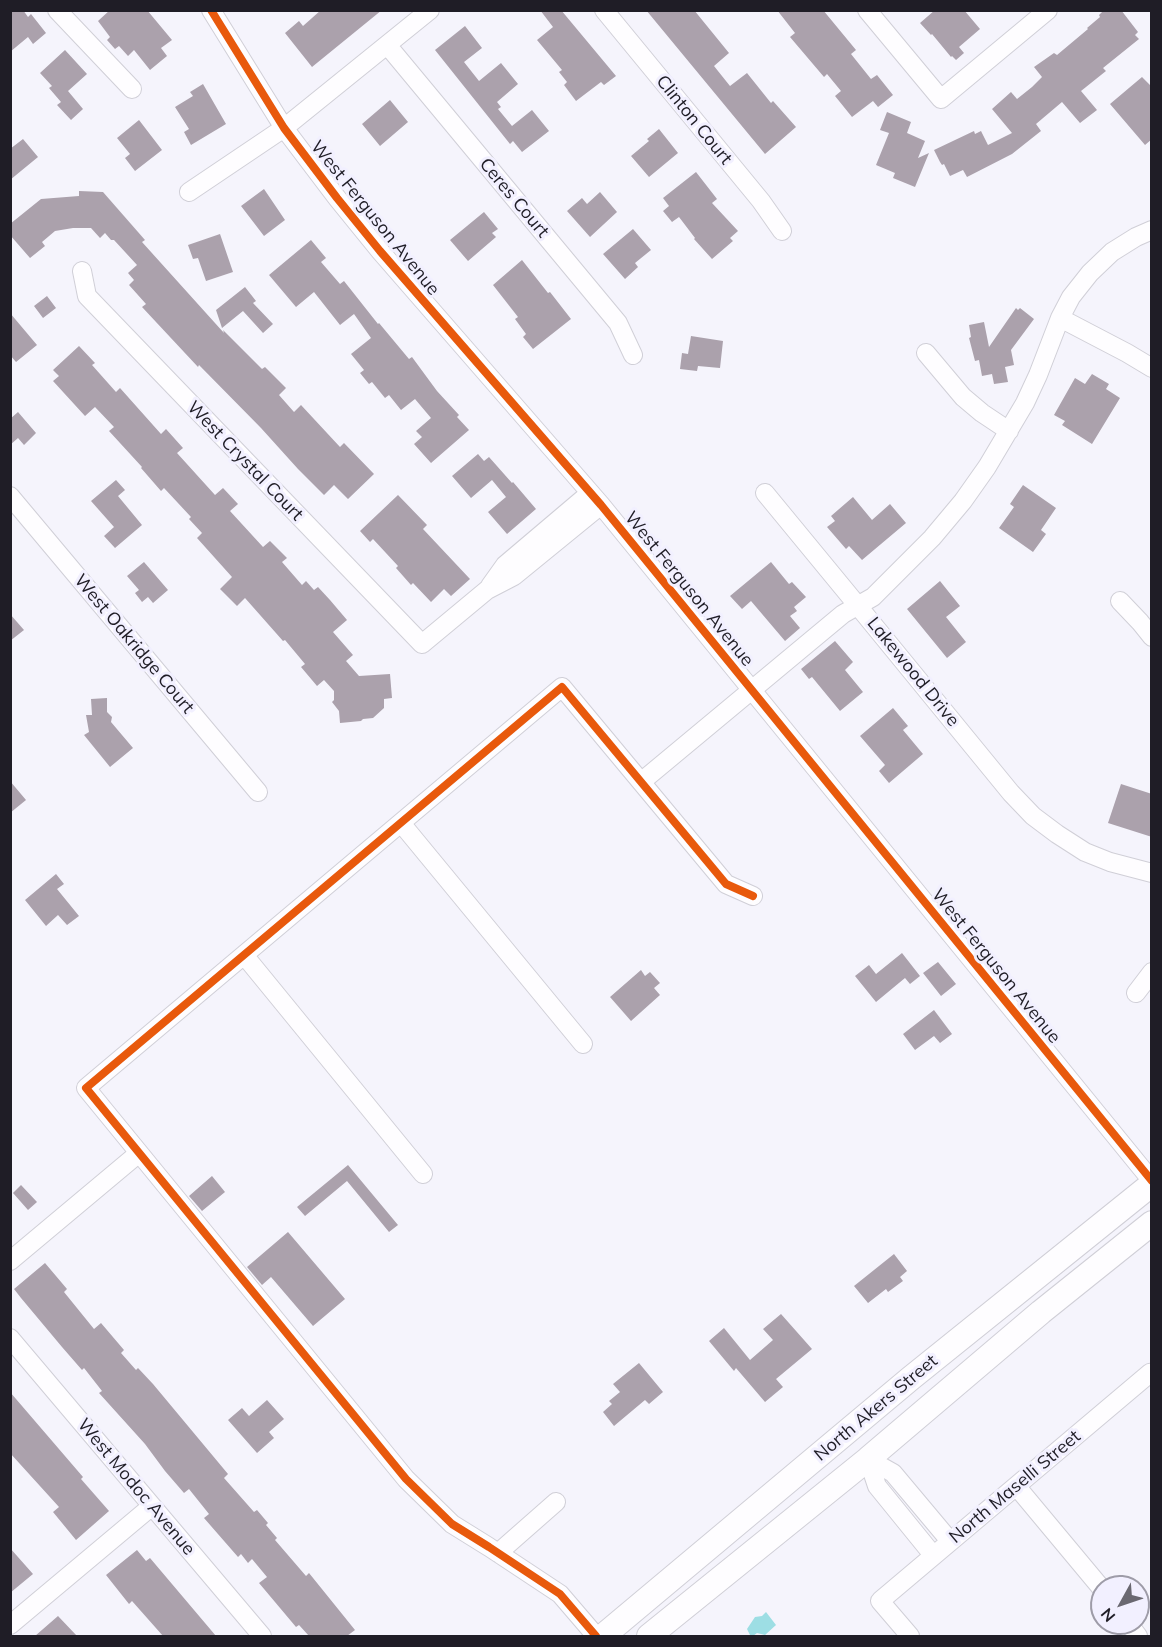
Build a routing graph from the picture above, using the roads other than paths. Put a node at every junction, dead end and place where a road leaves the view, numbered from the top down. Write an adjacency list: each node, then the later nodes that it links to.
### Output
1 (57, 10): 8 (street)
2 (212, 10): 9 (street, West Ferguson Avenue)
3 (430, 10): 7 (street)
4 (604, 10): 12 (street, Clinton Court)
5 (867, 10): 6 (street)
6 (1048, 10)
7 (388, 46): 9 (street); 16 (street, Ceres Court)
8 (132, 89)
9 (284, 128): 10 (street); 21 (street, West Ferguson Avenue)
10 (189, 192)
11 (1152, 230): 14 (street, Lakewood Drive)
12 (782, 231)
13 (82, 271): 21 (street, West Crystal Court)
14 (1060, 318): 17 (street); 18 (street, Lakewood Drive)
15 (926, 353): 18 (street)
16 (633, 355)
17 (1152, 368)
18 (1009, 431): 23 (street, Lakewood Drive)
19 (765, 493): 23 (street)
20 (10, 496): 27 (street, West Oakridge Court)
21 (596, 499): 25 (street, West Ferguson Avenue)
22 (1120, 601): 24 (street)
23 (858, 606): 25 (street); 29 (street, Lakewood Drive)
24 (1152, 637)
25 (752, 690): 26 (street); 37 (street, West Ferguson Avenue)
26 (641, 782): 28 (street); 30 (street)
27 (258, 792)
28 (401, 823): 31 (street); 34 (street)
29 (1152, 873)
30 (753, 896)
31 (244, 955): 35 (street); 36 (street)
32 (1152, 972): 33 (street)
33 (1136, 993)
34 (583, 1044)
35 (140, 1153): 39 (street); 50 (street)
36 (423, 1174)
37 (1152, 1183): 42 (main road, North Akers Street)
38 (1152, 1222): 43 (main road, North Akers Street)
39 (10, 1261)
40 (10, 1338): 47 (street, West Modoc Avenue)
41 (1151, 1374): 44 (street, North Maselli Street)
42 (911, 1378): 43 (main road); 52 (main road, North Akers Street)
43 (868, 1459): 45 (street); 48 (street); 59 (main road, North Akers Street)
44 (1017, 1486): 49 (street, North Maselli Street); 53 (street)
45 (916, 1499): 48 (street); 49 (street)
46 (556, 1502): 50 (street)
47 (152, 1506): 54 (street); 55 (street, West Modoc Avenue)
48 (899, 1514): 51 (street)
49 (950, 1540): 51 (street, North Maselli Street)
50 (498, 1553): 56 (street)
51 (933, 1555): 60 (street, North Maselli Street)
52 (679, 1573): 57 (main road, North Akers Street); 58 (main road)
53 (1090, 1575)
54 (10, 1625)
55 (262, 1636)
56 (596, 1636)
57 (603, 1636)
58 (622, 1636)
59 (649, 1636)
60 (910, 1636)

